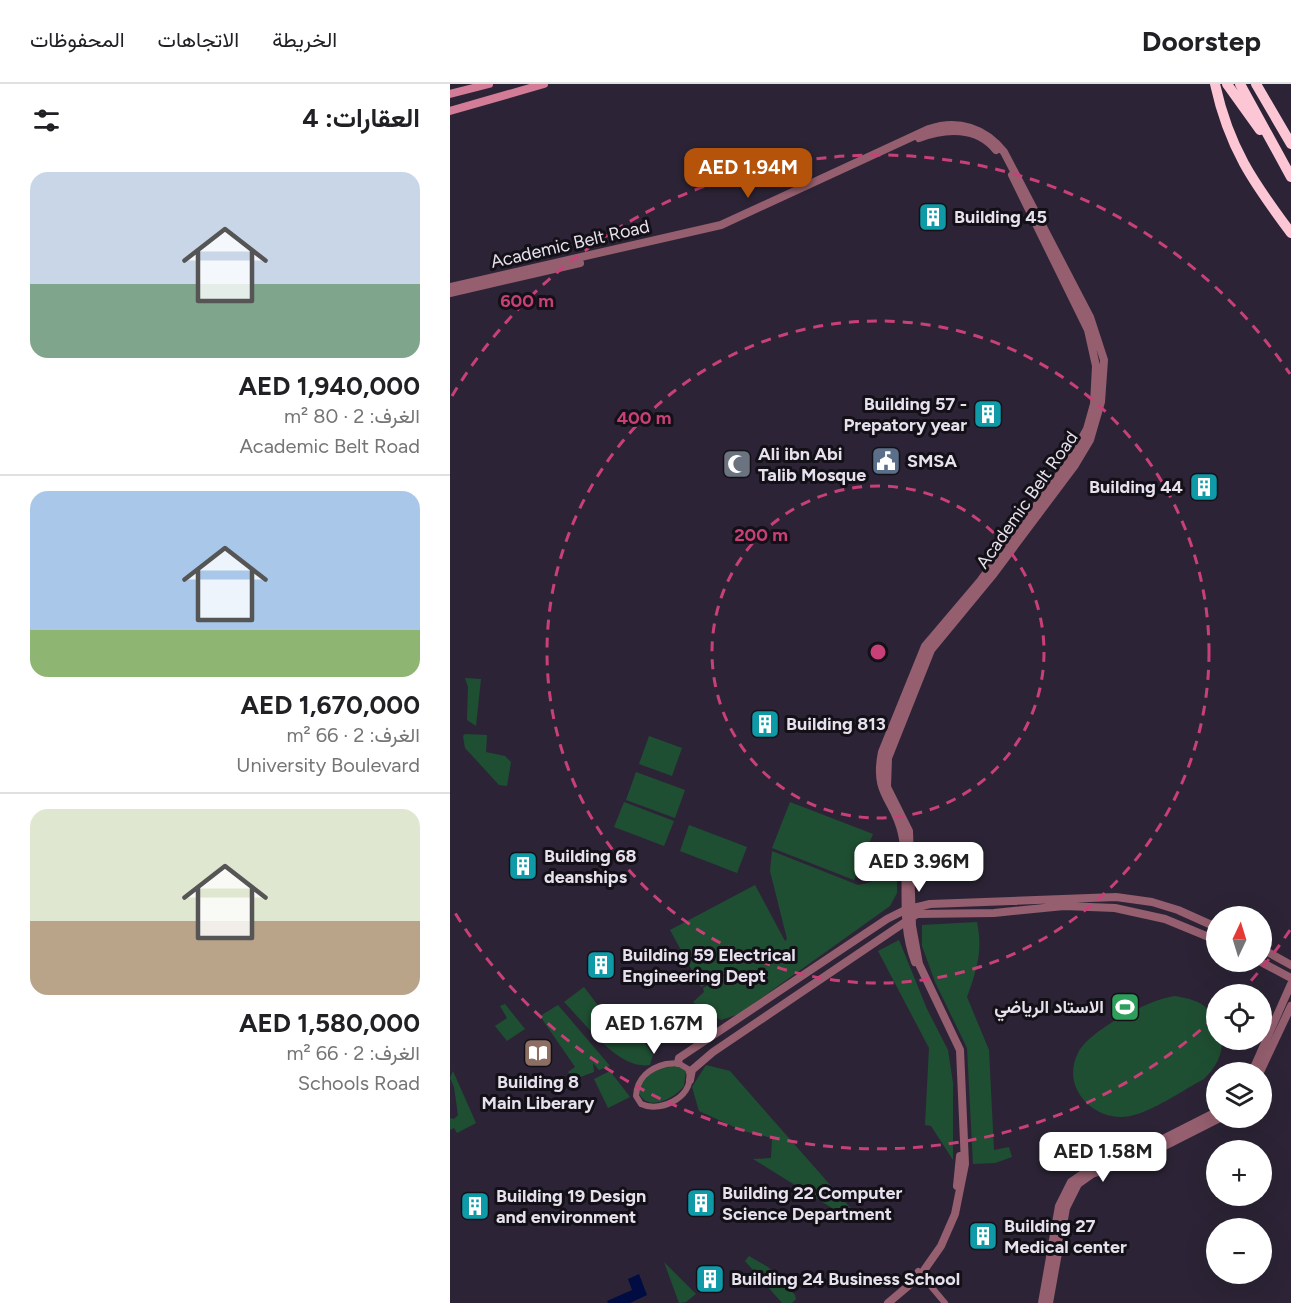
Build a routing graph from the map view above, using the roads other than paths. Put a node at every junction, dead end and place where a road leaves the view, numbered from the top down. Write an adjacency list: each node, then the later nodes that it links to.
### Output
1 (489, 84): 7 (main road)
2 (544, 84): 8 (main road)
3 (1215, 84): 12 (highway)
4 (1227, 84): 10 (highway)
5 (1240, 84): 10 (highway)
6 (1256, 84): 9 (highway)
7 (450, 94)
8 (450, 111)
9 (1291, 144)
10 (1285, 166): 11 (highway)
11 (1291, 177)
12 (1291, 233)
13 (450, 287): 17 (street, Academic Belt Road)
14 (450, 294): 17 (street, Academic Belt Road)
15 (1116, 897): 16 (street); 17 (street); 18 (street)
16 (1115, 908): 17 (street); 19 (street)
17 (908, 913): 25 (street); 27 (street); 35 (street, Academic Belt Road)
18 (1206, 923)
19 (1206, 936)
20 (1272, 955): 21 (street)
21 (1291, 965)
22 (1272, 968): 23 (street)
23 (1291, 978)
24 (1291, 984): 29 (street)
25 (768, 998): 27 (street); 31 (street)
26 (1291, 1006): 28 (street)
27 (777, 1010): 32 (street)
28 (1288, 1015): 30 (street)
29 (1256, 1062)
30 (1265, 1062)
31 (678, 1063): 32 (street); 32 (street)
32 (690, 1080)
33 (1206, 1117): 39 (street)
34 (1206, 1125): 40 (street)
35 (919, 1274): 36 (street, Academic Belt Road); 37 (street, Academic Belt Road); 38 (street)
36 (883, 1303)
37 (888, 1303)
38 (945, 1303)
39 (1042, 1303)
40 (1049, 1303)

